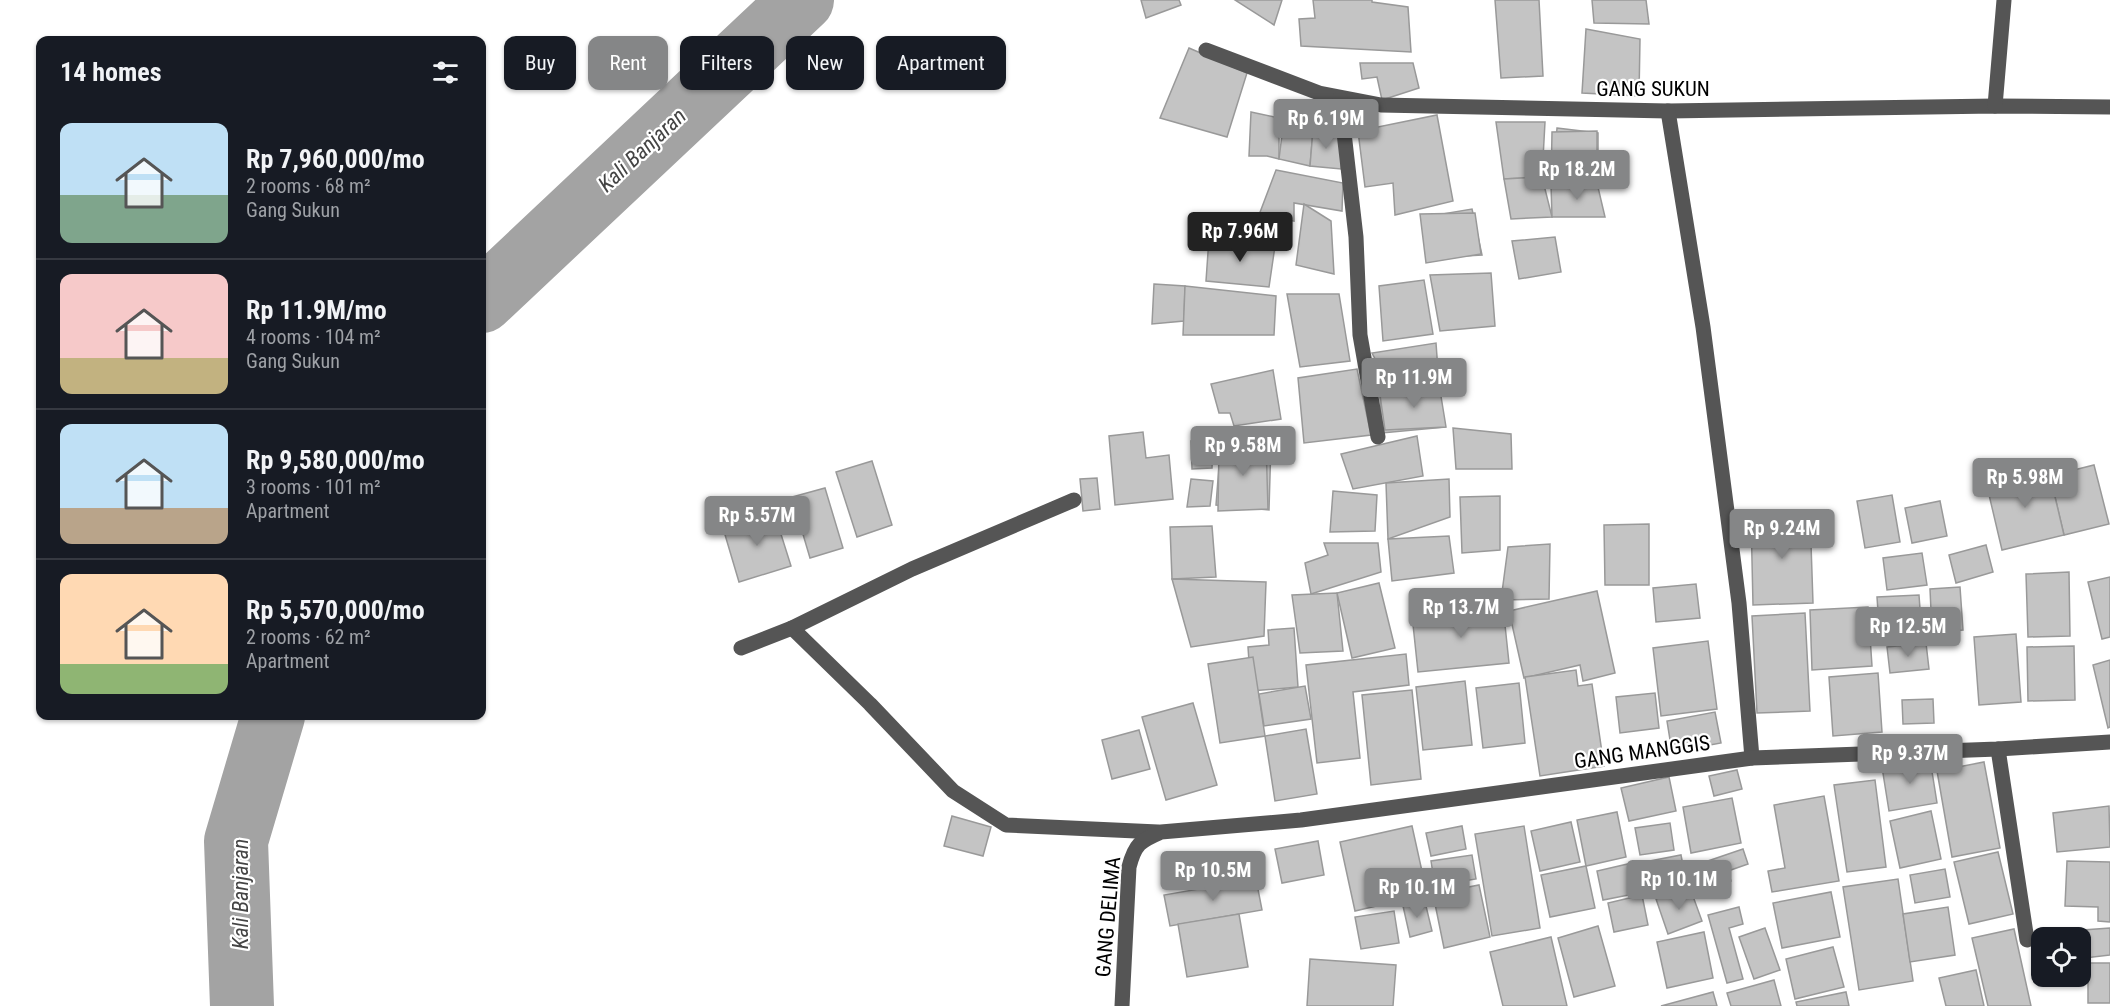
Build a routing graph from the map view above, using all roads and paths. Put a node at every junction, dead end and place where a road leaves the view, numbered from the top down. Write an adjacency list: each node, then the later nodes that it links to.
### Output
1 (2004, 0): 4 (street)
2 (1206, 50): 3 (street, GANG SUKUN)
3 (1340, 98): 6 (street, GANG SUKUN); 7 (street)
4 (1995, 106): 5 (street, GANG SUKUN); 6 (street, GANG SUKUN)
5 (2110, 107)
6 (1668, 111): 13 (street)
7 (1378, 437)
8 (1074, 500): 9 (street)
9 (792, 628): 10 (street); 15 (street)
10 (741, 648)
11 (2110, 742): 12 (street, GANG MANGGIS)
12 (1998, 749): 13 (street, GANG MANGGIS); 16 (street)
13 (1752, 758): 14 (street, GANG MANGGIS)
14 (1183, 831): 15 (street, GANG DELIMA)
15 (1161, 832): 17 (street, GANG DELIMA)
16 (2027, 940)
17 (1122, 1006)

